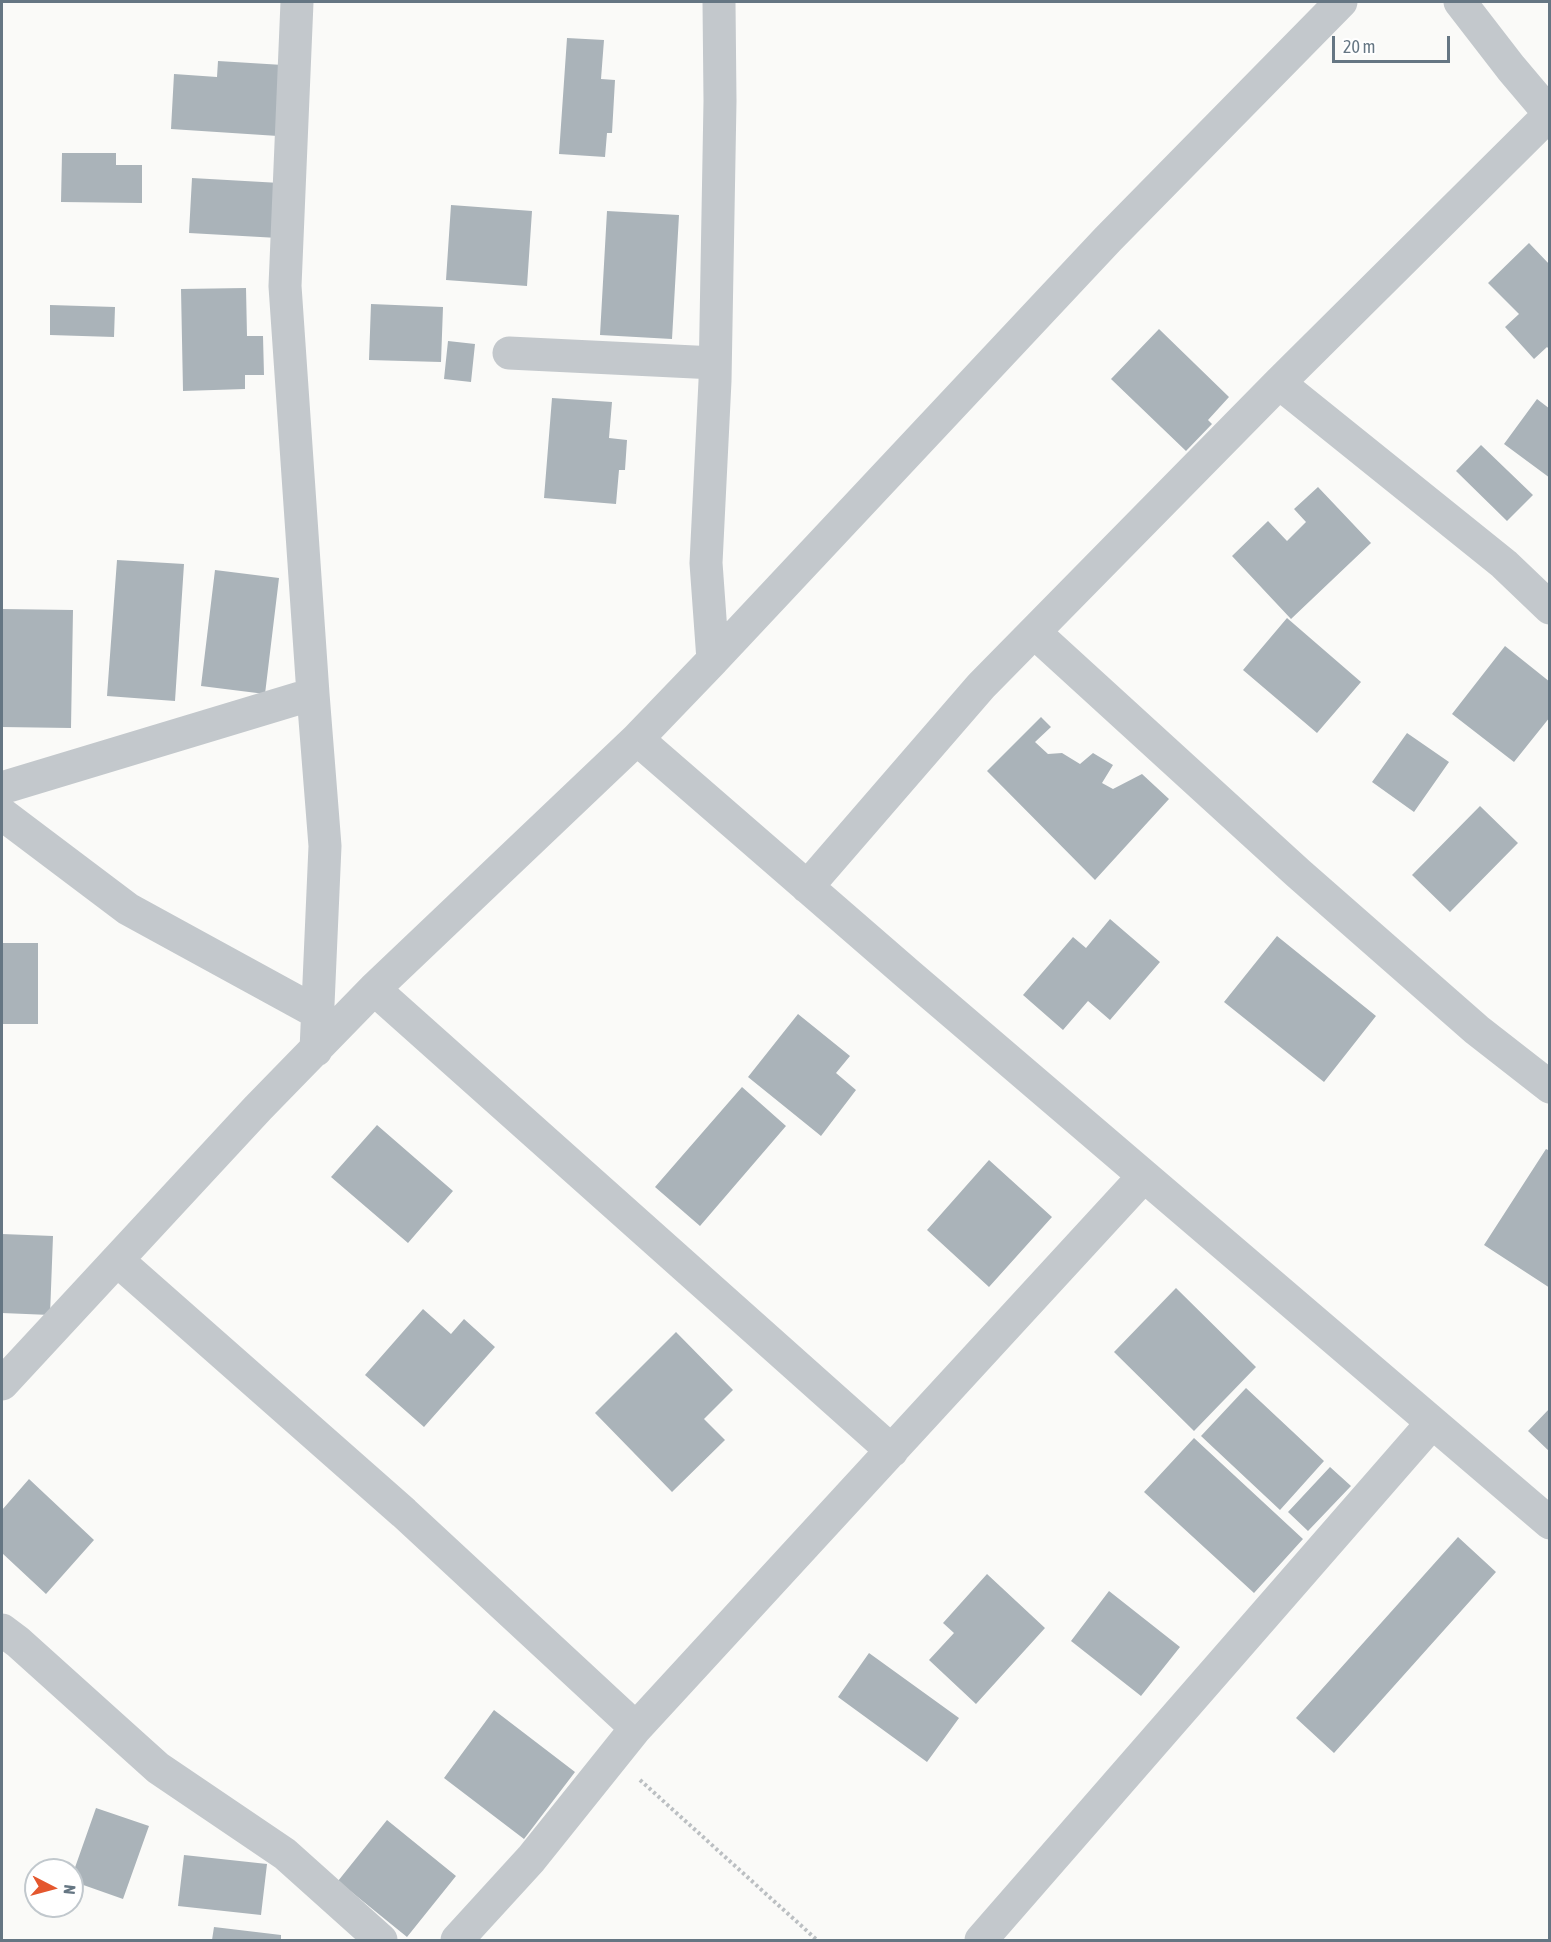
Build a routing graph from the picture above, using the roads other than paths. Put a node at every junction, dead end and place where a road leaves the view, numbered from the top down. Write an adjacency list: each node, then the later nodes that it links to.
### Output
1 (297, 2): 12 (street)
2 (718, 2): 7 (street)
3 (1341, 2): 11 (street)
4 (1460, 2): 5 (street)
5 (1550, 114): 8 (street)
6 (509, 353): 7 (street)
7 (715, 363): 11 (street)
8 (1280, 383): 9 (street); 10 (street)
9 (1550, 608)
10 (1034, 632): 16 (street); 20 (street)
11 (713, 660): 13 (street)
12 (313, 694): 14 (street); 18 (street)
13 (637, 739): 16 (street); 17 (street)
14 (2, 788)
15 (2, 814): 18 (street)
16 (807, 886): 21 (street)
17 (374, 989): 19 (street); 25 (street)
18 (318, 1012): 19 (street)
19 (316, 1050): 22 (street)
20 (1550, 1087)
21 (1144, 1176): 24 (street); 25 (street)
22 (117, 1260): 23 (street); 28 (street)
23 (2, 1384)
24 (1432, 1423): 26 (street); 31 (street)
25 (892, 1452): 28 (street)
26 (1550, 1523)
27 (2, 1630): 29 (street)
28 (636, 1728): 30 (street)
29 (381, 1941)
30 (457, 1941)
31 (981, 1941)

